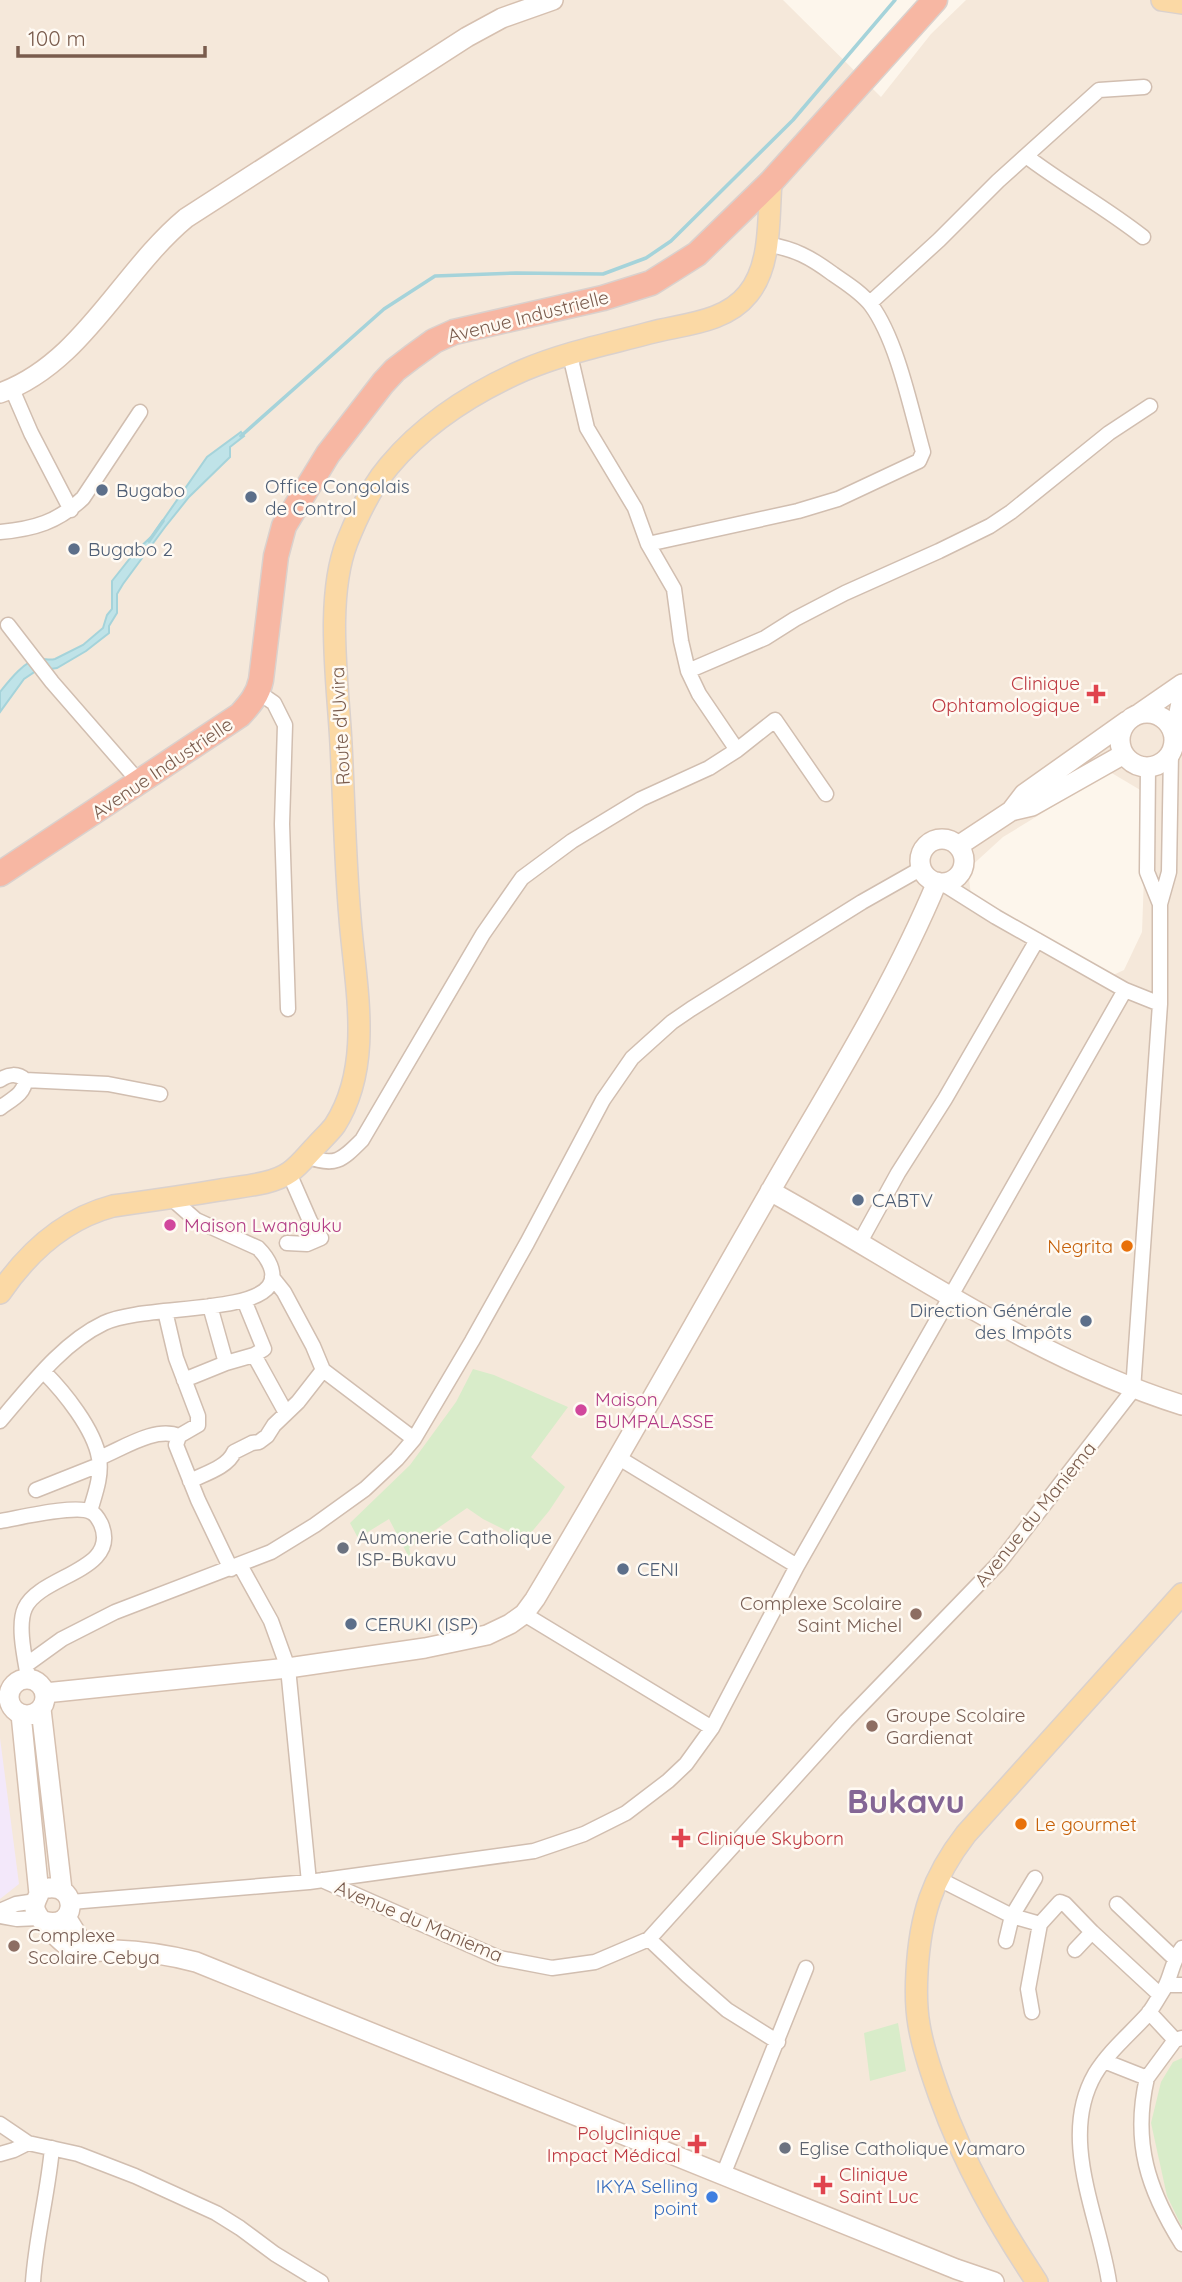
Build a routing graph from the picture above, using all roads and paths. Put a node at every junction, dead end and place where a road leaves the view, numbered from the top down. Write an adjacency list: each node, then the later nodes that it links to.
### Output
1 (553, 0): 12 (street)
2 (935, 0): 7 (highway, Avenue Industrielle)
3 (1162, 0): 4 (main road)
4 (1182, 3)
5 (1144, 87): 6 (street)
6 (1026, 156): 8 (street); 10 (street)
7 (771, 182): 9 (main road, Route d'Uvira); 21 (highway, Avenue Industrielle)
8 (1143, 237)
9 (766, 244): 10 (street); 11 (main road, Route d'Uvira)
10 (870, 303): 17 (street)
11 (570, 355): 17 (street); 44 (main road, Route d'Uvira)
12 (6, 391): 15 (street)
13 (1150, 405): 19 (street)
14 (140, 412): 15 (street)
15 (71, 510): 16 (street)
16 (0, 532)
17 (648, 544): 19 (street)
18 (8, 625): 28 (street)
19 (688, 671): 25 (street)
20 (1182, 684): 23 (street)
21 (258, 692): 28 (highway, Avenue Industrielle); 39 (street)
22 (1182, 698): 24 (street)
23 (1134, 717): 24 (street); 26 (street); 30 (street)
24 (1173, 745): 27 (street); 35 (street)
25 (737, 750): 29 (street); 44 (street)
26 (1124, 754): 27 (street); 30 (street)
27 (1148, 767): 35 (street)
28 (140, 783): 33 (highway, Avenue Industrielle)
29 (826, 793)
30 (1010, 811): 31 (street)
31 (958, 846): 32 (street); 34 (street)
32 (922, 867): 34 (street); 66 (street)
33 (0, 874)
34 (940, 882): 36 (street); 46 (street)
35 (1160, 904): 38 (street)
36 (1037, 940): 37 (street); 48 (street)
37 (1125, 990): 38 (street); 52 (street)
38 (1160, 1004): 61 (street)
39 (288, 1009)
40 (0, 1080): 41 (street)
41 (25, 1080): 42 (street); 43 (street)
42 (160, 1094)
43 (0, 1108)
44 (306, 1156): 45 (main road, Route d'Uvira)
45 (289, 1173): 47 (main road, Route d'Uvira); 49 (street)
46 (770, 1191): 48 (street); 67 (street)
47 (171, 1198): 50 (street); 51 (main road, Route d'Uvira)
48 (860, 1242): 52 (street)
49 (286, 1243)
50 (272, 1277): 53 (street); 58 (street)
51 (0, 1293)
52 (952, 1297): 61 (street); 73 (street)
53 (244, 1300): 54 (street); 56 (street)
54 (210, 1306): 55 (street); 57 (street)
55 (164, 1311): 59 (street); 60 (street)
56 (254, 1355): 57 (street); 63 (street)
57 (226, 1363): 60 (street)
58 (323, 1370): 63 (street); 66 (street)
59 (44, 1372): 64 (street); 68 (street)
60 (184, 1380): 65 (street)
61 (1133, 1390): 62 (street); 93 (street, Avenue du Maniema)
62 (1182, 1405)
63 (286, 1413): 69 (street)
64 (0, 1421)
65 (179, 1436): 68 (street); 69 (street)
66 (414, 1440): 74 (street)
67 (619, 1458): 73 (street); 76 (street)
68 (99, 1462): 70 (street); 71 (street)
69 (190, 1481): 74 (street)
70 (36, 1490)
71 (90, 1511): 72 (street); 78 (street)
72 (0, 1521)
73 (797, 1566): 82 (street)
74 (236, 1567): 77 (street); 78 (street)
75 (1182, 1594): 83 (main road)
76 (524, 1614): 77 (street); 82 (street)
77 (288, 1668): 80 (street); 85 (street)
78 (27, 1671): 79 (street); 80 (street)
79 (4, 1698): 81 (street)
80 (43, 1701): 81 (street); 86 (street)
81 (21, 1714): 88 (street)
82 (712, 1728): 85 (street)
83 (937, 1878): 90 (street); 116 (main road)
84 (1035, 1878): 90 (street)
85 (315, 1881): 86 (street); 93 (street, Avenue du Maniema)
86 (66, 1903): 88 (street); 88 (street); 96 (street)
87 (1117, 1904): 97 (street)
88 (40, 1908): 89 (street); 96 (street)
89 (0, 1914)
90 (1012, 1916): 91 (street); 94 (street)
91 (1040, 1924): 92 (street); 101 (street)
92 (1092, 1932): 95 (street); 100 (street)
93 (649, 1939): 104 (street)
94 (1006, 1941)
95 (1075, 1950)
96 (87, 1951): 111 (street)
97 (1178, 1953): 100 (street)
98 (806, 1968): 104 (street)
99 (1182, 1985): 100 (street)
100 (1163, 1990): 102 (street)
101 (1032, 2012)
102 (1149, 2012): 103 (street); 105 (street)
103 (1179, 2039): 106 (street)
104 (778, 2042): 111 (street)
105 (1104, 2061): 106 (street); 117 (street)
106 (1147, 2078): 112 (street)
107 (0, 2124): 108 (street)
108 (28, 2143): 109 (street); 110 (street)
109 (52, 2148): 113 (street); 114 (street)
110 (0, 2154)
111 (723, 2175): 115 (street)
112 (1182, 2244)
113 (33, 2282)
114 (321, 2282)
115 (994, 2282)
116 (1037, 2282)
117 (1110, 2282)

